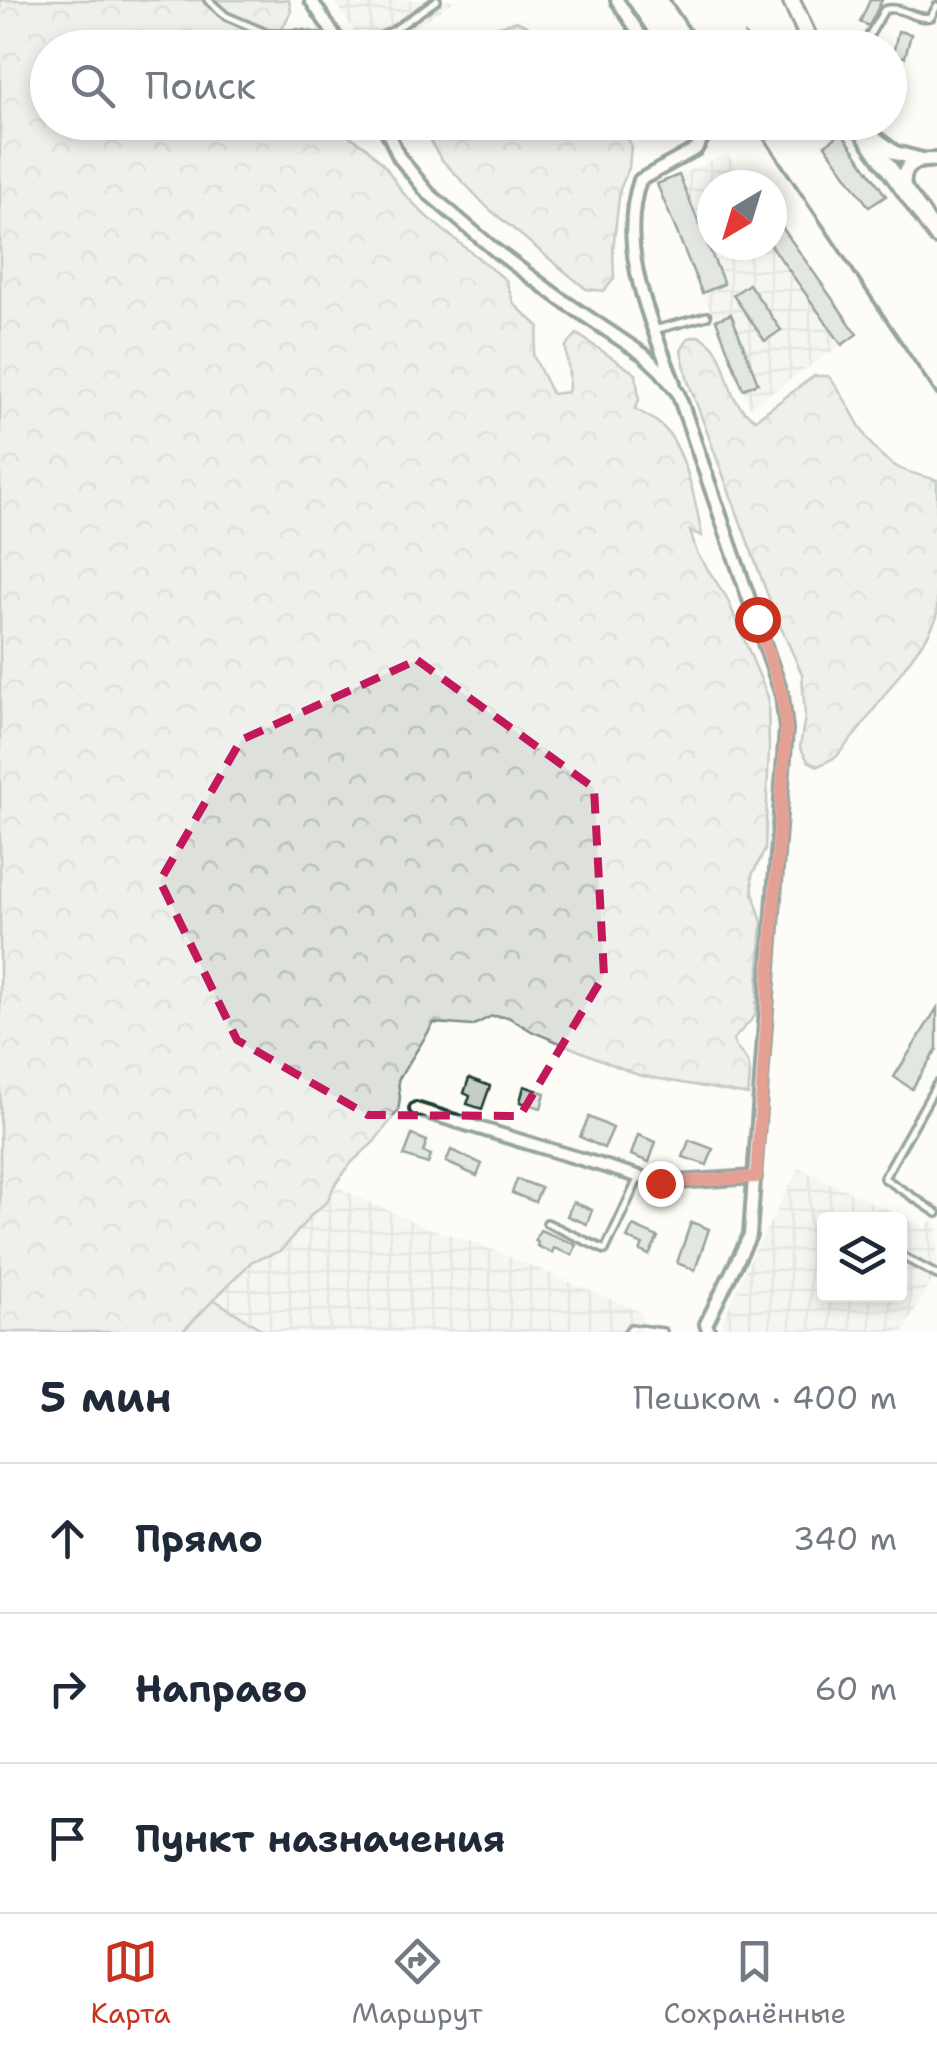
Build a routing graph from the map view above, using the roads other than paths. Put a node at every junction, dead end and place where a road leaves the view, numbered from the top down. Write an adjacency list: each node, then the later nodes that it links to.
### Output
1 (208, 0): 7 (lane)
2 (311, 0): 8 (street)
3 (437, 0): 9 (lane)
4 (617, 0): 10 (street)
5 (792, 0): 11 (main road)
6 (937, 6): 12 (lane)
7 (259, 30)
8 (331, 30)
9 (394, 30)
10 (637, 30)
11 (805, 30)
12 (872, 30)
13 (391, 140): 23 (street)
14 (701, 140): 22 (street)
15 (869, 140): 19 (main road)
16 (879, 140): 17 (street)
17 (922, 160): 18 (street); 19 (street)
18 (937, 160)
19 (904, 188): 20 (main road)
20 (937, 236)
21 (707, 316): 22 (lane)
22 (654, 330): 23 (street)
23 (678, 393): 27 (street)
24 (937, 1084): 28 (lane)
25 (416, 1109): 26 (street)
26 (639, 1176): 27 (street); 29 (lane)
27 (756, 1177): 34 (street)
28 (937, 1212)
29 (547, 1223)
30 (907, 1258): 31 (lane)
31 (937, 1275)
32 (628, 1332): 33 (lane)
33 (663, 1332)
34 (709, 1332)

